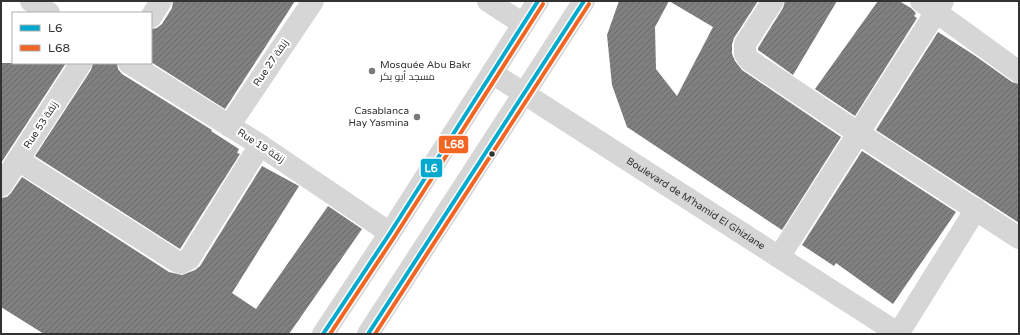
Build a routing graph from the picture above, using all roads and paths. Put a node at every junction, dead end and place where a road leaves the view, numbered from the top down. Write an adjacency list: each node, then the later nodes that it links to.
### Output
1 (32, 1): 9 (street)
2 (161, 1): 10 (street)
3 (313, 1): 17 (street, Rue 27 زنقة)
4 (488, 1): 11 (street)
5 (538, 1): 11 (street)
6 (584, 1): 16 (street)
7 (773, 1): 18 (street)
8 (933, 4): 14 (street); 18 (street)
9 (48, 12)
10 (152, 15)
11 (523, 24): 15 (street)
12 (80, 64): 20 (street, Rue 53 زنقة)
13 (130, 64): 17 (street, Rue 19 زنقة)
14 (1019, 72)
15 (492, 73): 16 (street, Boulevard de M'hamid El Ghizlane); 23 (street)
16 (524, 94): 25 (street, Boulevard de M'hamid El Ghizlane); 27 (street)
17 (228, 126): 19 (street, Rue 19 زنقة)
18 (858, 133): 22 (street); 25 (street)
19 (260, 146): 20 (street); 23 (street, Rue 19 زنقة)
20 (18, 160): 21 (street, Rue 53 زنقة)
21 (1, 186)
22 (976, 209): 24 (street); 28 (street)
23 (390, 233): 26 (street)
24 (1019, 238)
25 (779, 257): 28 (street, Boulevard de M'hamid El Ghizlane)
26 (323, 334)
27 (368, 334)
28 (898, 334)

